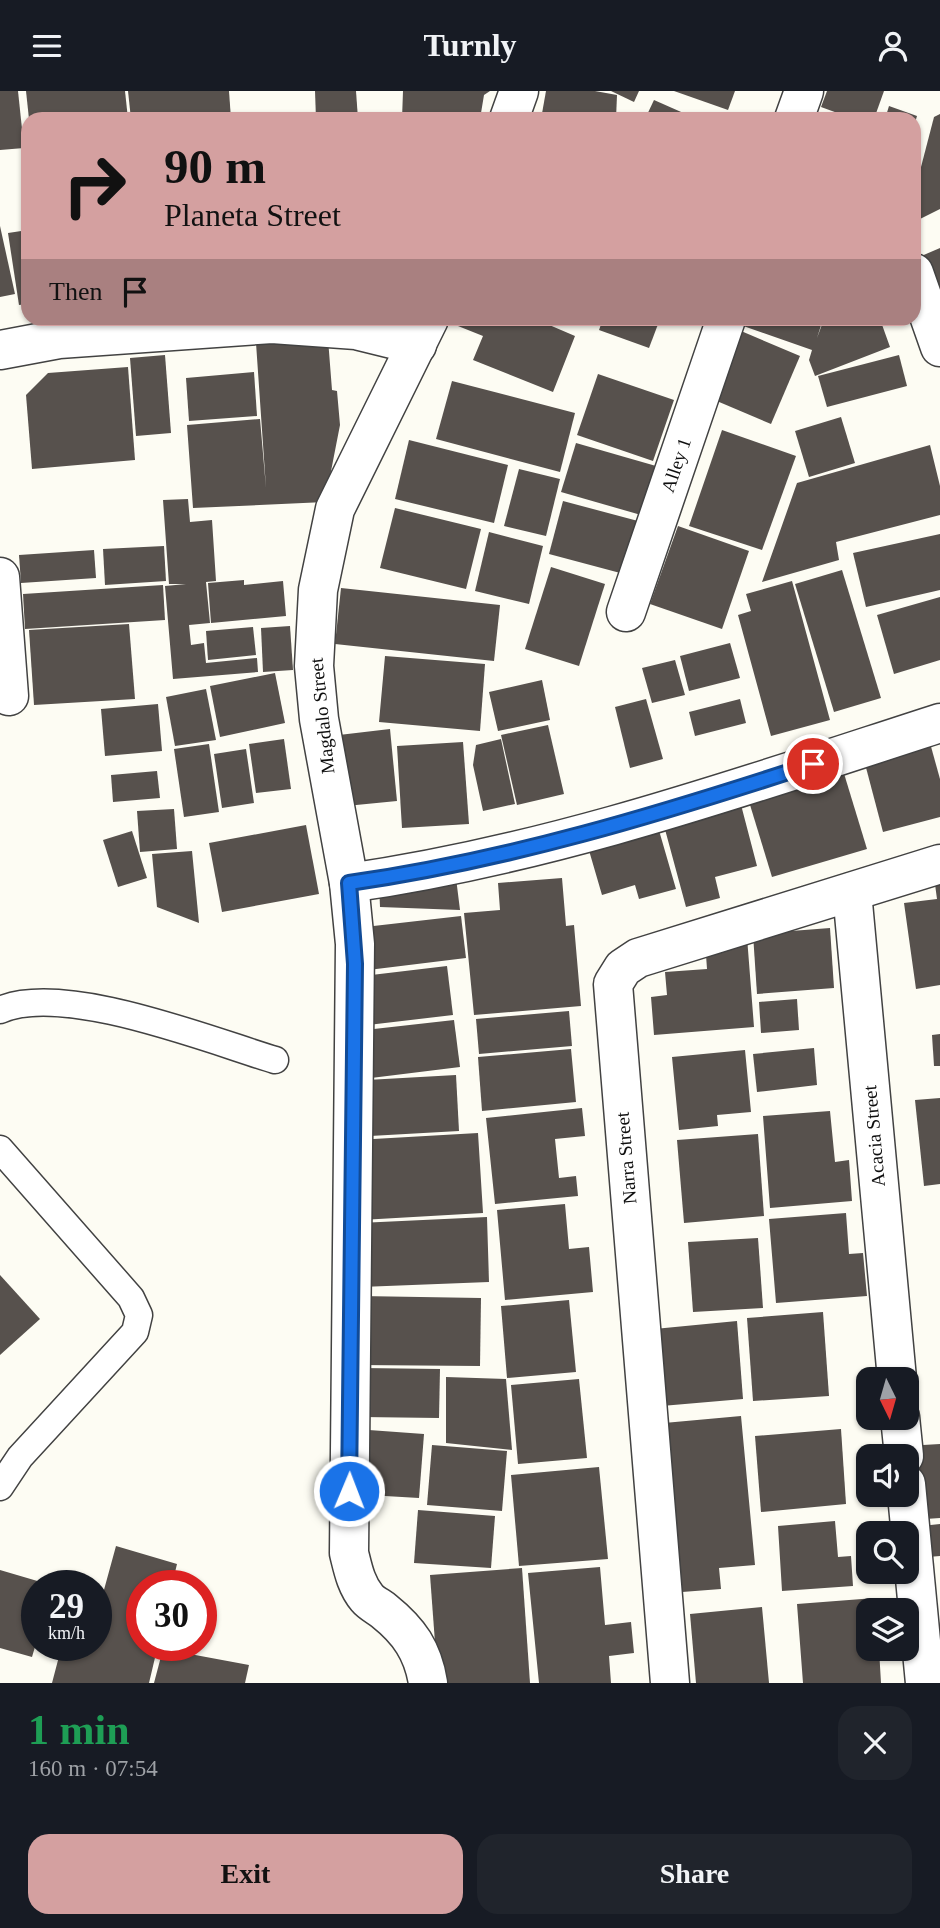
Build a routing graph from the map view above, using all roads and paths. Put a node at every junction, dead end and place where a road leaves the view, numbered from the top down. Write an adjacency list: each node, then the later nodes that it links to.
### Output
1 (519, 91): 3 (street)
2 (804, 91): 4 (street)
3 (512, 112)
4 (796, 112)
5 (921, 293): 10 (street)
6 (244, 326): 11 (street)
7 (300, 326): 9 (street)
8 (724, 326): 13 (street, Alley 1)
9 (423, 332): 17 (street, Magdalo Street)
10 (940, 347)
11 (0, 350)
12 (0, 577): 14 (street)
13 (626, 612)
14 (9, 696)
15 (940, 723): 17 (street)
16 (940, 864): 18 (street, Narra Street)
17 (349, 883): 25 (street, Magdalo Street)
18 (852, 892): 22 (street, Acacia Street); 26 (street, Narra Street)
19 (0, 1010): 20 (lane)
20 (275, 1060)
21 (0, 1149): 23 (lane)
22 (896, 1367)
23 (0, 1487)
24 (908, 1507): 27 (street)
25 (428, 1683)
26 (670, 1683)
27 (925, 1683)

